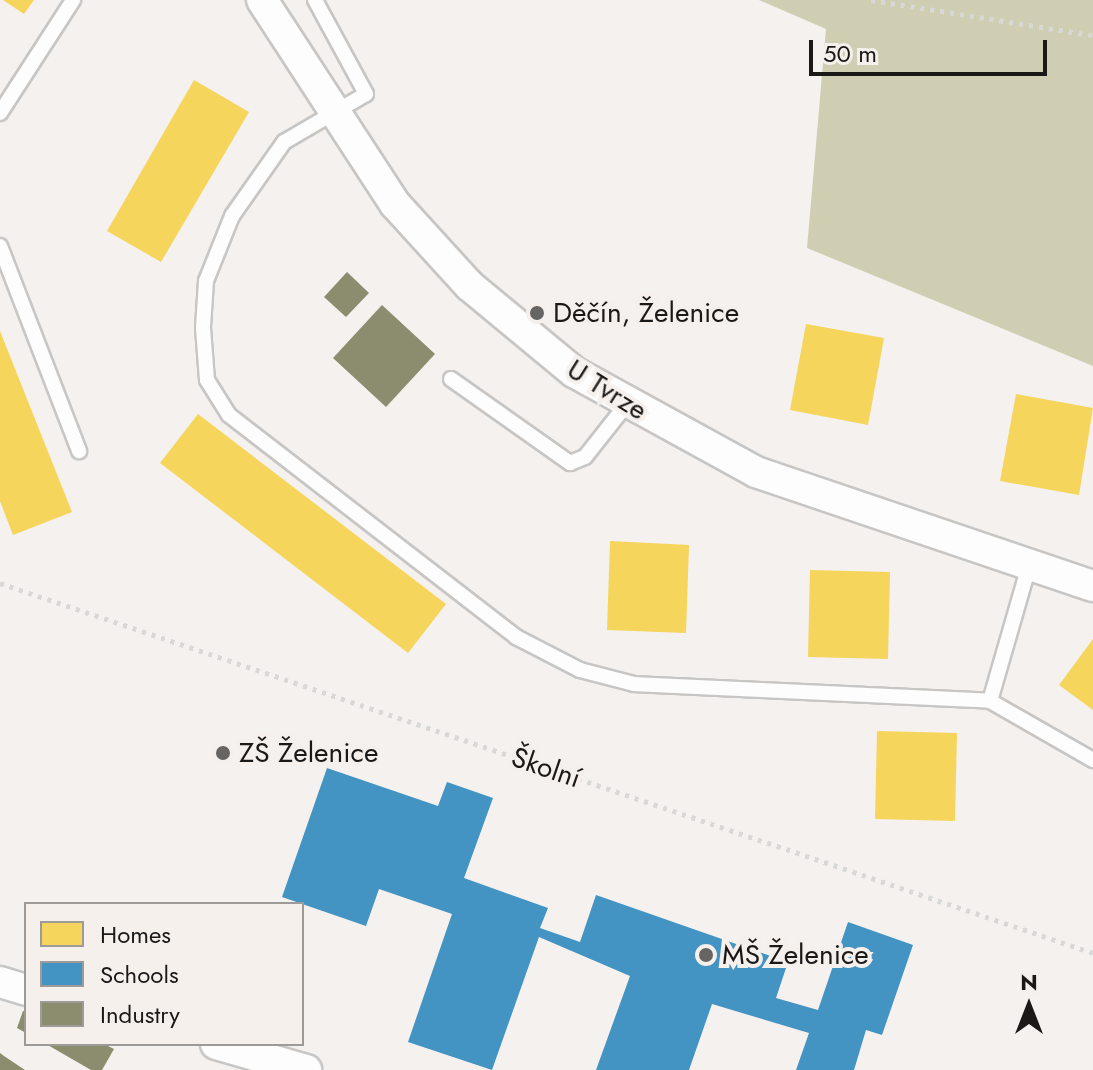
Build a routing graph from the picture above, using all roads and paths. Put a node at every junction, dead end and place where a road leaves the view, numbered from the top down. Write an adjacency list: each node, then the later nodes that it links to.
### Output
1 (73, 0): 6 (lane)
2 (262, 0): 7 (street, U Tvrze)
3 (315, 0): 7 (lane)
4 (871, 0): 5 (path)
5 (1093, 35)
6 (0, 113)
7 (332, 114): 10 (street, U Tvrze); 15 (lane)
8 (0, 246): 11 (lane)
9 (451, 379): 10 (lane)
10 (626, 405): 12 (street, U Tvrze)
11 (79, 451)
12 (1029, 566): 14 (street, U Tvrze); 15 (lane)
13 (0, 583): 17 (path, Školní)
14 (1093, 586)
15 (990, 701): 16 (lane)
16 (1093, 760)
17 (1093, 953)
18 (0, 982): 19 (street)
19 (24, 989)
20 (223, 1046): 21 (street)
21 (306, 1070)

